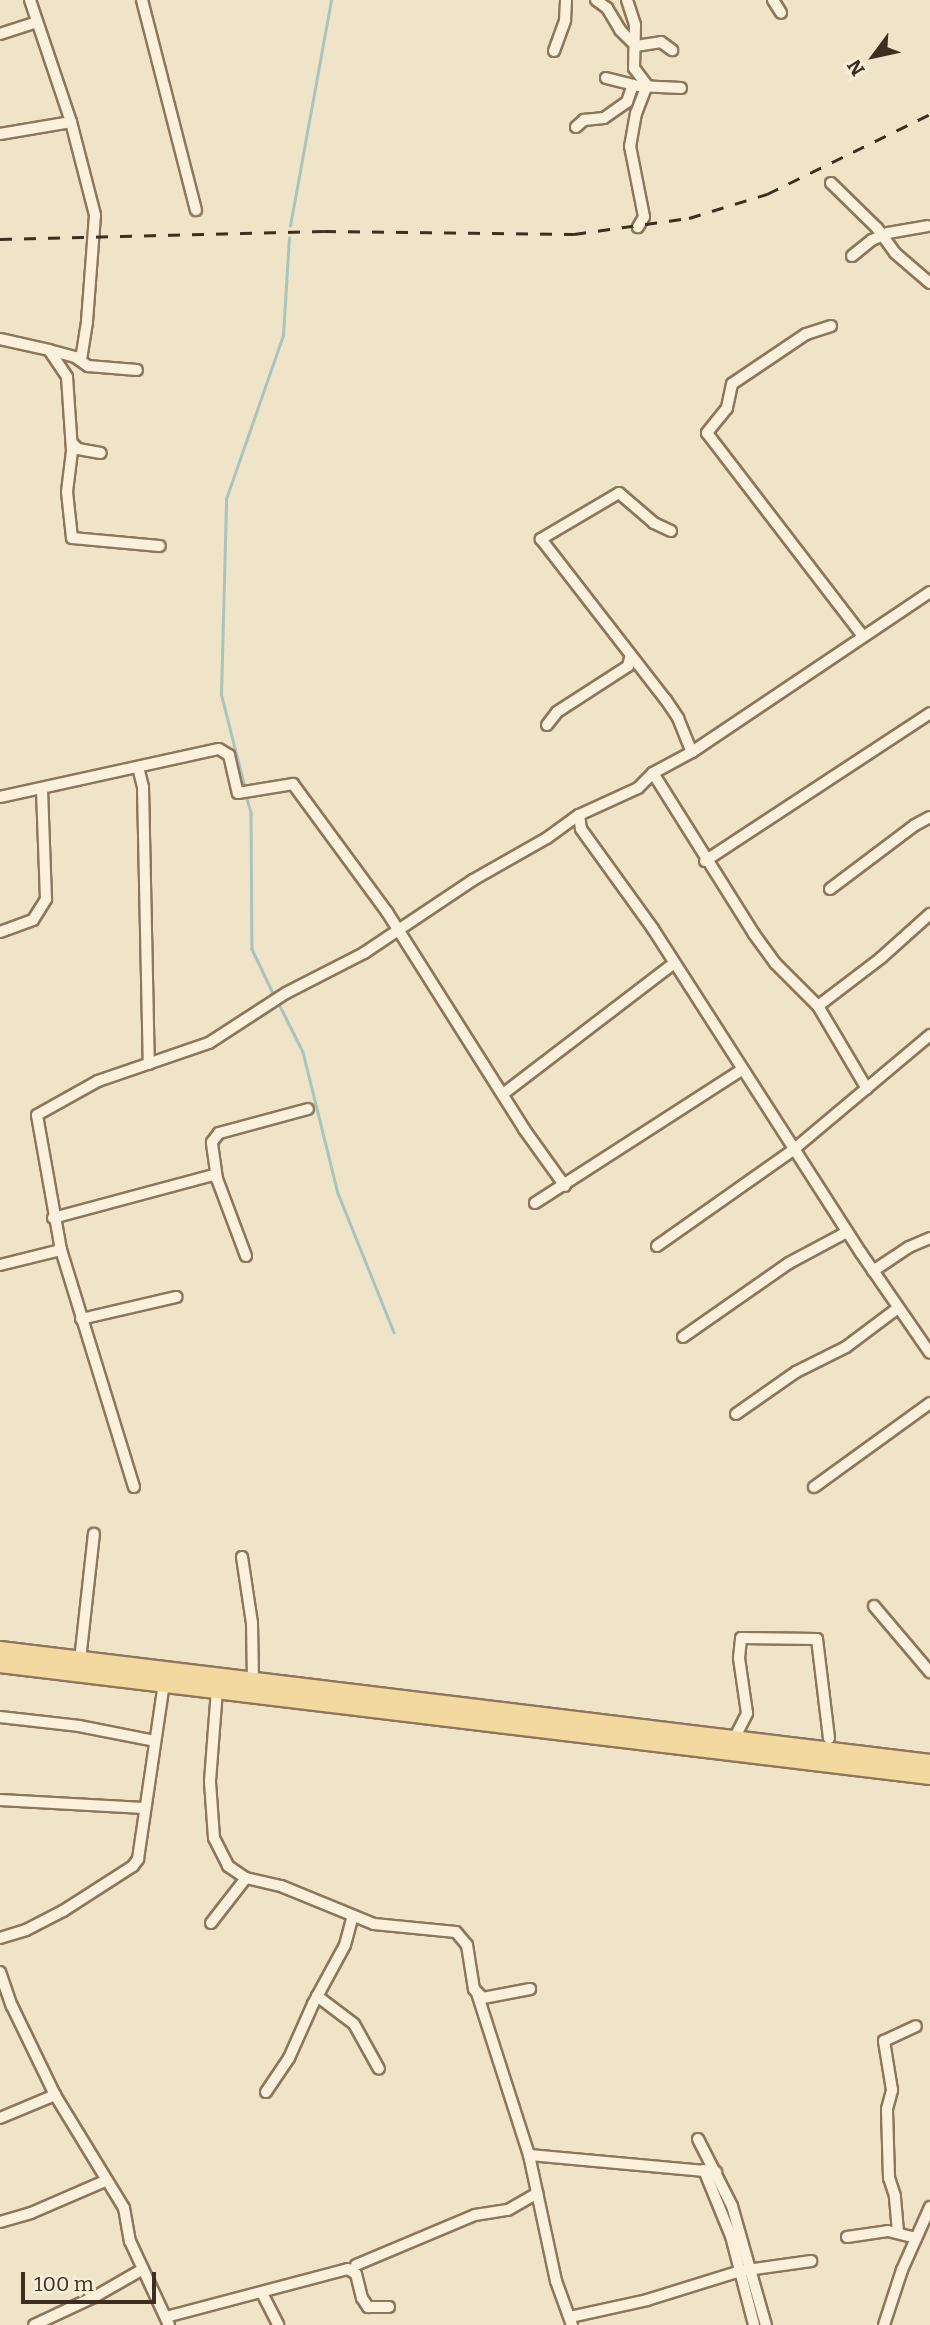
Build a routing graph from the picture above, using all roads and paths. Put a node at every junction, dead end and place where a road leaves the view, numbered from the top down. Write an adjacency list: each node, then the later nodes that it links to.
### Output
1 (30, 0): 8 (street)
2 (142, 0): 21 (street)
3 (566, 0): 12 (street)
4 (596, 0): 10 (street)
5 (628, 0): 10 (street)
6 (773, 0): 7 (street)
7 (781, 13)
8 (37, 22): 9 (street); 17 (street)
9 (0, 34)
10 (636, 46): 11 (street); 15 (street)
11 (671, 50)
12 (554, 51)
13 (606, 78): 14 (street)
14 (633, 85): 15 (street); 18 (street)
15 (647, 85): 16 (street); 23 (street)
16 (681, 88)
17 (71, 122): 19 (street); 30 (street)
18 (576, 127)
19 (0, 134)
20 (831, 183): 24 (street)
21 (196, 211)
22 (927, 226): 24 (street)
23 (638, 227)
24 (883, 236): 25 (street); 26 (street)
25 (852, 256)
26 (930, 283)
27 (831, 326): 37 (street)
28 (0, 339): 29 (street)
29 (49, 350): 30 (street); 32 (street)
30 (81, 361): 31 (street)
31 (137, 370)
32 (72, 443): 33 (street); 35 (street)
33 (101, 453)
34 (671, 531): 38 (street)
35 (160, 546)
36 (930, 592): 37 (street)
37 (862, 635): 41 (street)
38 (631, 654): 40 (street); 41 (street)
39 (929, 717): 48 (street)
40 (547, 725)
41 (692, 752): 43 (street)
42 (138, 767): 44 (street); 51 (street); 56 (street)
43 (653, 773): 46 (street); 48 (street)
44 (42, 790): 45 (street); 52 (street)
45 (0, 797)
46 (579, 815): 51 (street); 53 (street)
47 (930, 817): 49 (street)
48 (705, 860): 54 (street)
49 (830, 890)
50 (930, 914): 54 (street)
51 (397, 930): 56 (street); 59 (street)
52 (0, 932)
53 (673, 964): 57 (street); 59 (street)
54 (818, 1006): 58 (street)
55 (928, 1039): 58 (street)
56 (149, 1064): 65 (street)
57 (743, 1069): 61 (street); 63 (street)
58 (867, 1089): 61 (street)
59 (503, 1094): 63 (street)
60 (308, 1109): 62 (street)
61 (793, 1150): 66 (street); 68 (street)
62 (217, 1179): 65 (street); 70 (street)
63 (565, 1186): 64 (street)
64 (535, 1203)
65 (53, 1218): 69 (street)
66 (848, 1231): 72 (street); 76 (street)
67 (930, 1238): 72 (street)
68 (657, 1246)
69 (61, 1250): 71 (street); 75 (street)
70 (246, 1256)
71 (0, 1265)
72 (873, 1271): 74 (street)
73 (176, 1297): 75 (street)
74 (898, 1308): 77 (street); 79 (street)
75 (81, 1319): 80 (street)
76 (683, 1337)
77 (930, 1353)
78 (930, 1403): 81 (street)
79 (736, 1414)
80 (134, 1487)
81 (814, 1487)
82 (94, 1534): 86 (street)
83 (242, 1558): 89 (street)
84 (874, 1606): 88 (street)
85 (0, 1650): 86 (main road)
86 (80, 1660): 89 (main road)
87 (0, 1664): 90 (main road)
88 (930, 1672)
89 (253, 1680): 94 (main road)
90 (164, 1683): 91 (main road); 95 (street)
91 (217, 1690): 97 (main road); 100 (street)
92 (0, 1717): 95 (street)
93 (829, 1738): 94 (street)
94 (734, 1740): 96 (main road)
95 (155, 1741): 99 (street)
96 (930, 1763)
97 (930, 1776)
98 (0, 1800): 99 (street)
99 (144, 1808): 103 (street)
100 (246, 1878): 101 (street); 102 (street)
101 (353, 1916): 106 (street); 107 (street)
102 (211, 1923)
103 (0, 1938)
104 (0, 1972): 111 (street)
105 (530, 1989): 106 (street)
106 (477, 1993): 114 (street)
107 (317, 1996): 109 (street); 110 (street)
108 (916, 2026): 121 (street)
109 (379, 2069)
110 (266, 2092)
111 (55, 2095): 112 (street); 117 (street)
112 (0, 2118)
113 (698, 2139): 116 (street)
114 (529, 2155): 115 (street); 118 (street)
115 (704, 2170): 116 (street); 127 (street)
116 (716, 2172): 127 (street)
117 (106, 2181): 120 (street); 126 (street)
118 (538, 2193): 125 (street); 131 (street)
119 (930, 2207): 123 (street)
120 (0, 2222)
121 (898, 2232): 122 (street); 123 (street)
122 (847, 2237)
123 (916, 2238): 136 (street)
124 (811, 2261): 127 (street)
125 (356, 2264)
126 (143, 2269): 130 (street); 132 (street)
127 (745, 2270): 131 (street); 134 (street); 135 (street)
128 (262, 2293): 129 (street); 130 (street); 133 (street)
129 (389, 2307)
130 (167, 2321)
131 (571, 2321)
132 (34, 2325)
133 (278, 2325)
134 (754, 2325)
135 (766, 2325)
136 (884, 2325)

